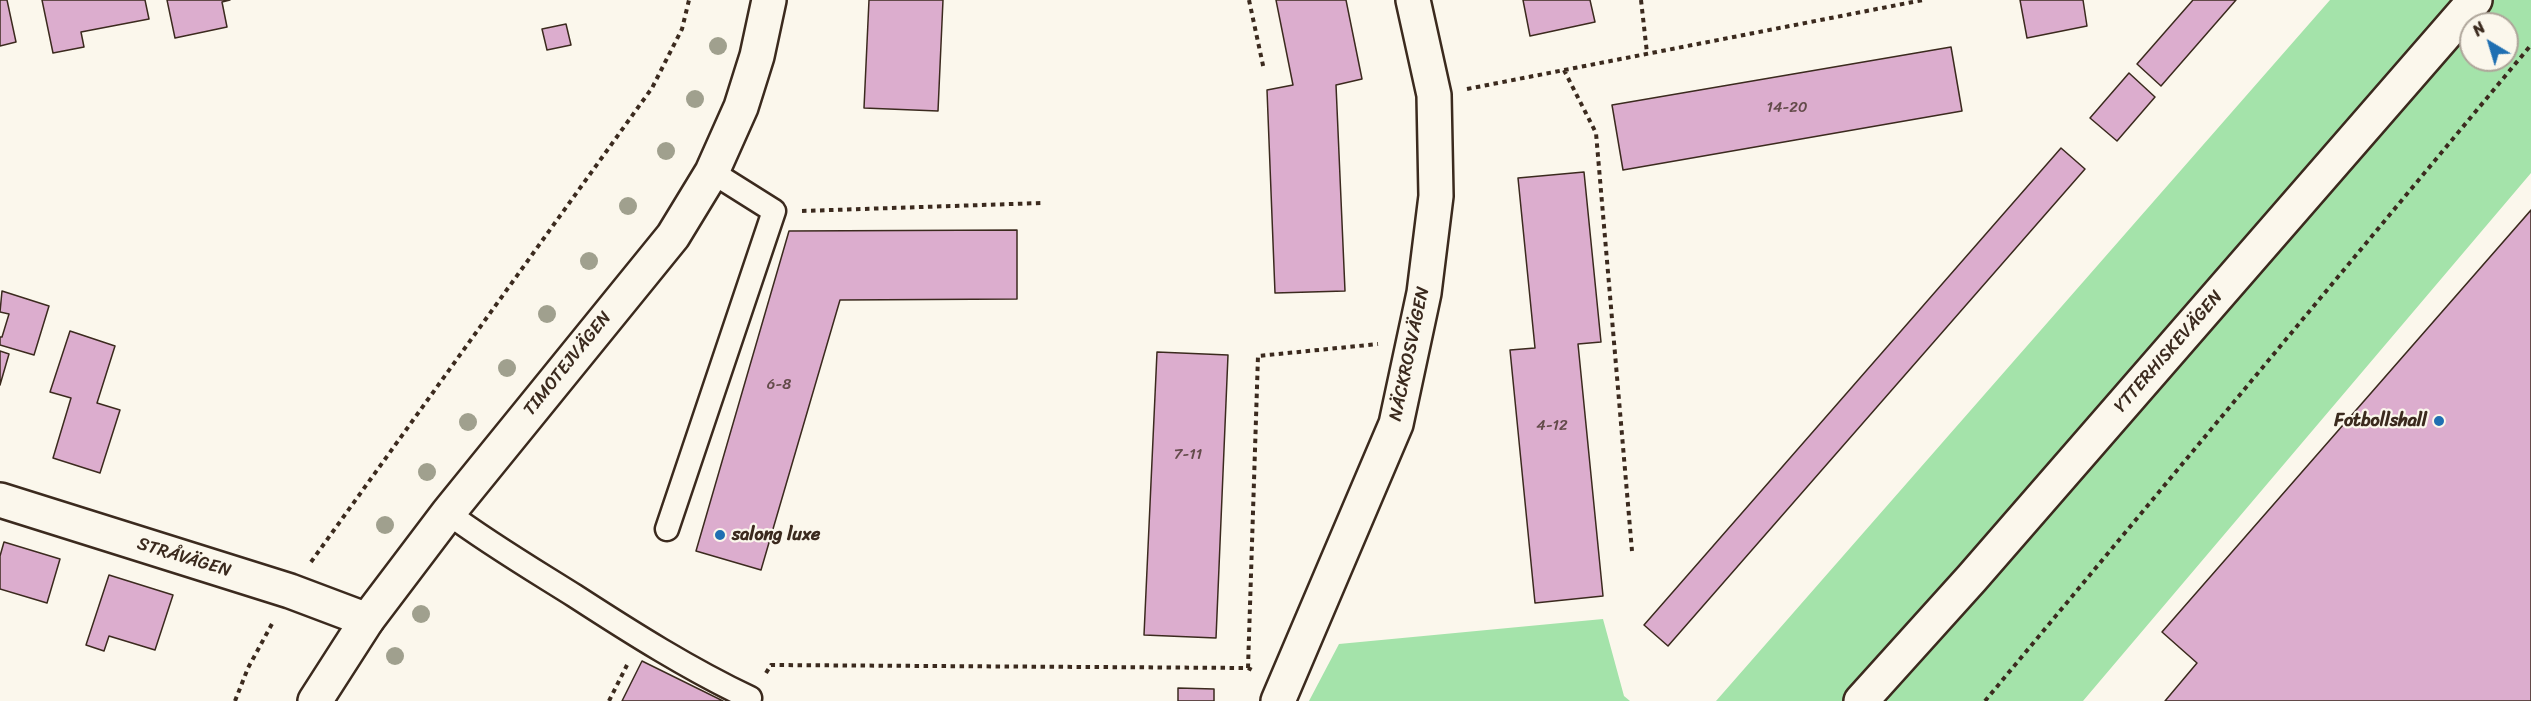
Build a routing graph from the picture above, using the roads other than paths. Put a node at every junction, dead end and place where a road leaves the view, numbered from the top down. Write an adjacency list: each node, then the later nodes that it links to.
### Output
1 (769, 0): 4 (street, TIMOTEJVÄGEN)
2 (1413, 0): 9 (street, NÄCKROSVÄGEN)
3 (2475, 0): 12 (street, YTTERHISKEVÄGEN)
4 (712, 172): 6 (street, TIMOTEJVÄGEN); 7 (lane)
5 (0, 500): 8 (street, STRÅVÄGEN)
6 (448, 513): 8 (street, TIMOTEJVÄGEN); 10 (lane)
7 (668, 529)
8 (367, 620): 11 (street, TIMOTEJVÄGEN)
9 (1284, 696)
10 (750, 698)
11 (315, 701)
12 (1861, 701)

